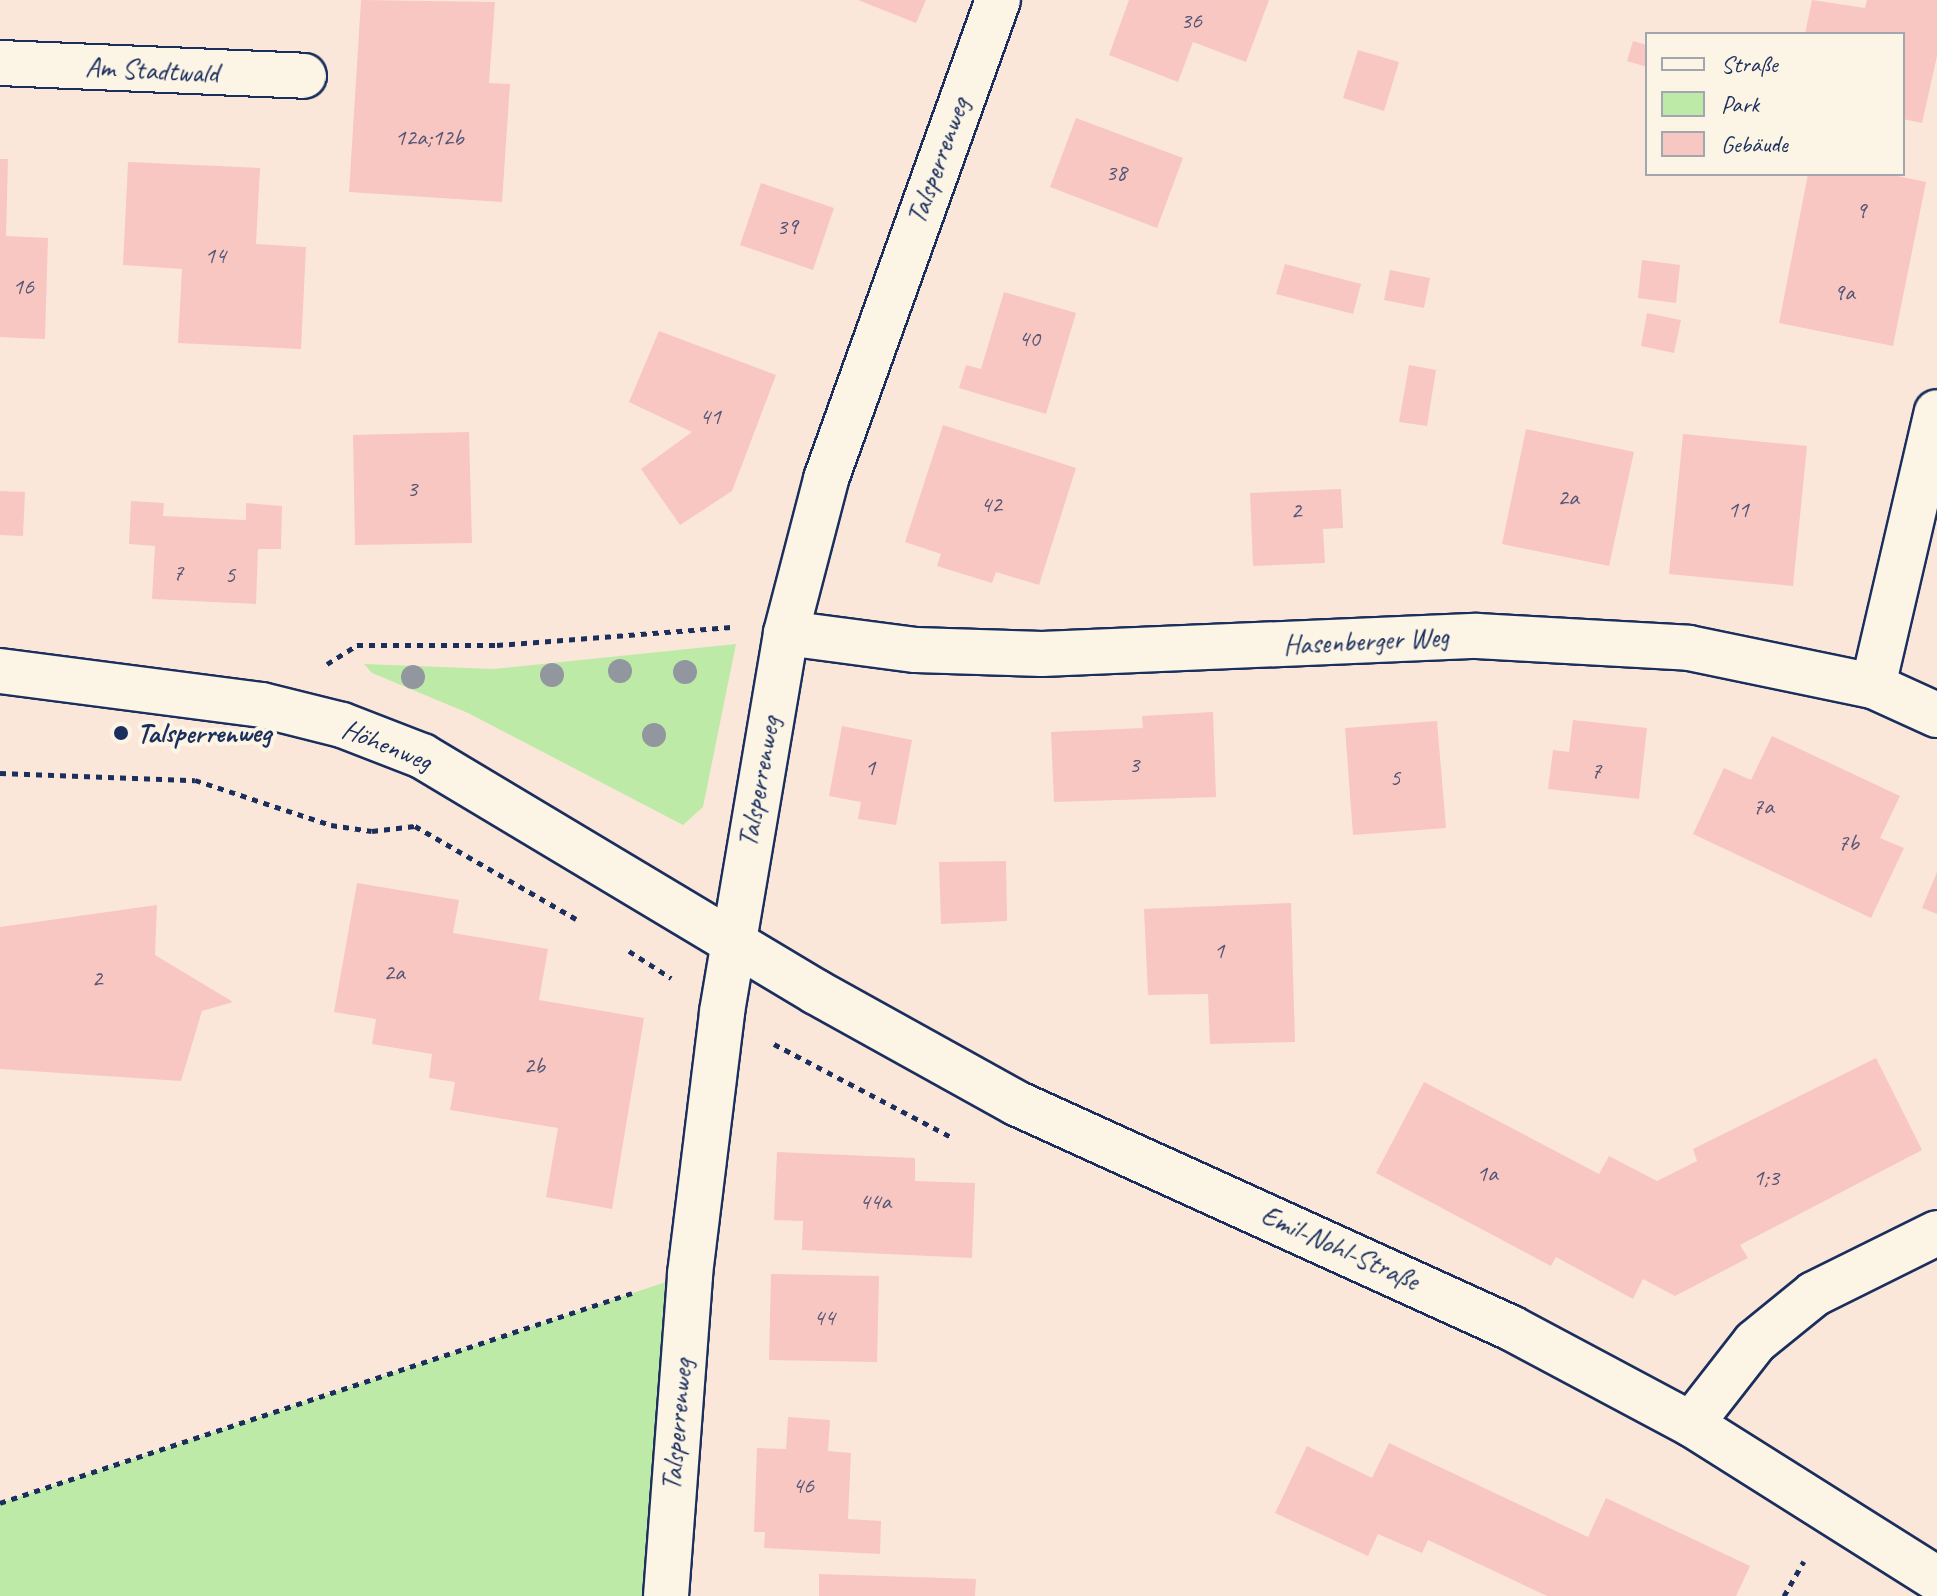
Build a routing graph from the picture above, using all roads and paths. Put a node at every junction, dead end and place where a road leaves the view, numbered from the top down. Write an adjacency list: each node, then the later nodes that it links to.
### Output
1 (998, 0): 5 (street, Talsperrenweg)
2 (0, 63): 3 (street, Am Stadtwald)
3 (304, 76)
4 (1937, 412): 7 (street)
5 (786, 633): 7 (street, Hasenberger Weg); 8 (path); 12 (street, Talsperrenweg)
6 (0, 671): 8 (street, Höhenweg)
7 (1873, 686): 9 (street, Hasenberger Weg)
8 (262, 705): 12 (street, Höhenweg)
9 (1937, 715)
10 (0, 773): 11 (path)
11 (415, 826)
12 (731, 941): 14 (street, Talsperrenweg); 15 (street, Emil-Nohl-Straße)
13 (1937, 1233): 15 (street)
14 (690, 1274): 16 (path); 18 (street, Talsperrenweg)
15 (1691, 1424): 17 (street, Emil-Nohl-Straße)
16 (0, 1503)
17 (1937, 1579)
18 (666, 1596)

